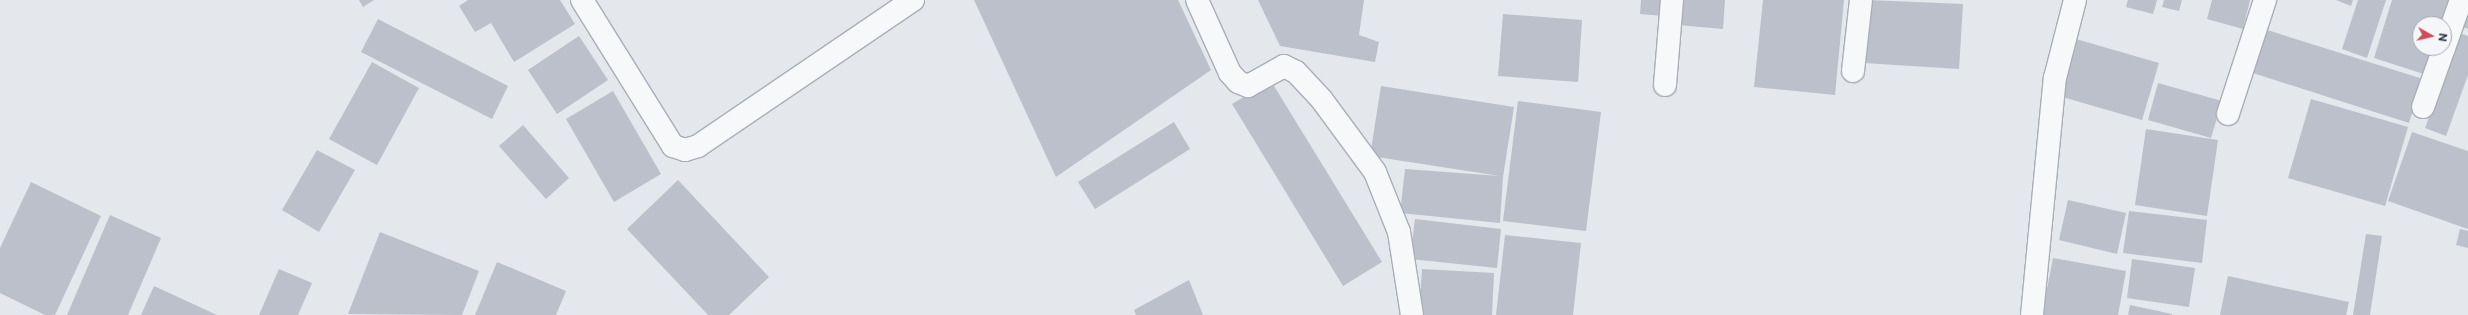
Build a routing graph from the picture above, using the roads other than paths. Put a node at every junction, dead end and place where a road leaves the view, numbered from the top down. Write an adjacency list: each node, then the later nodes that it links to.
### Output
1 (582, 0): 2 (street)
2 (913, 0)
3 (1197, 0): 15 (street)
4 (1672, 0): 12 (street)
5 (1861, 0): 11 (street)
6 (2075, 0): 16 (street)
7 (2265, 0): 14 (street)
8 (2461, 0): 9 (street)
9 (2452, 25)
10 (2441, 56): 13 (street)
11 (1853, 70)
12 (1665, 85)
13 (2423, 107)
14 (2228, 114)
15 (1412, 315)
16 (2032, 315)

